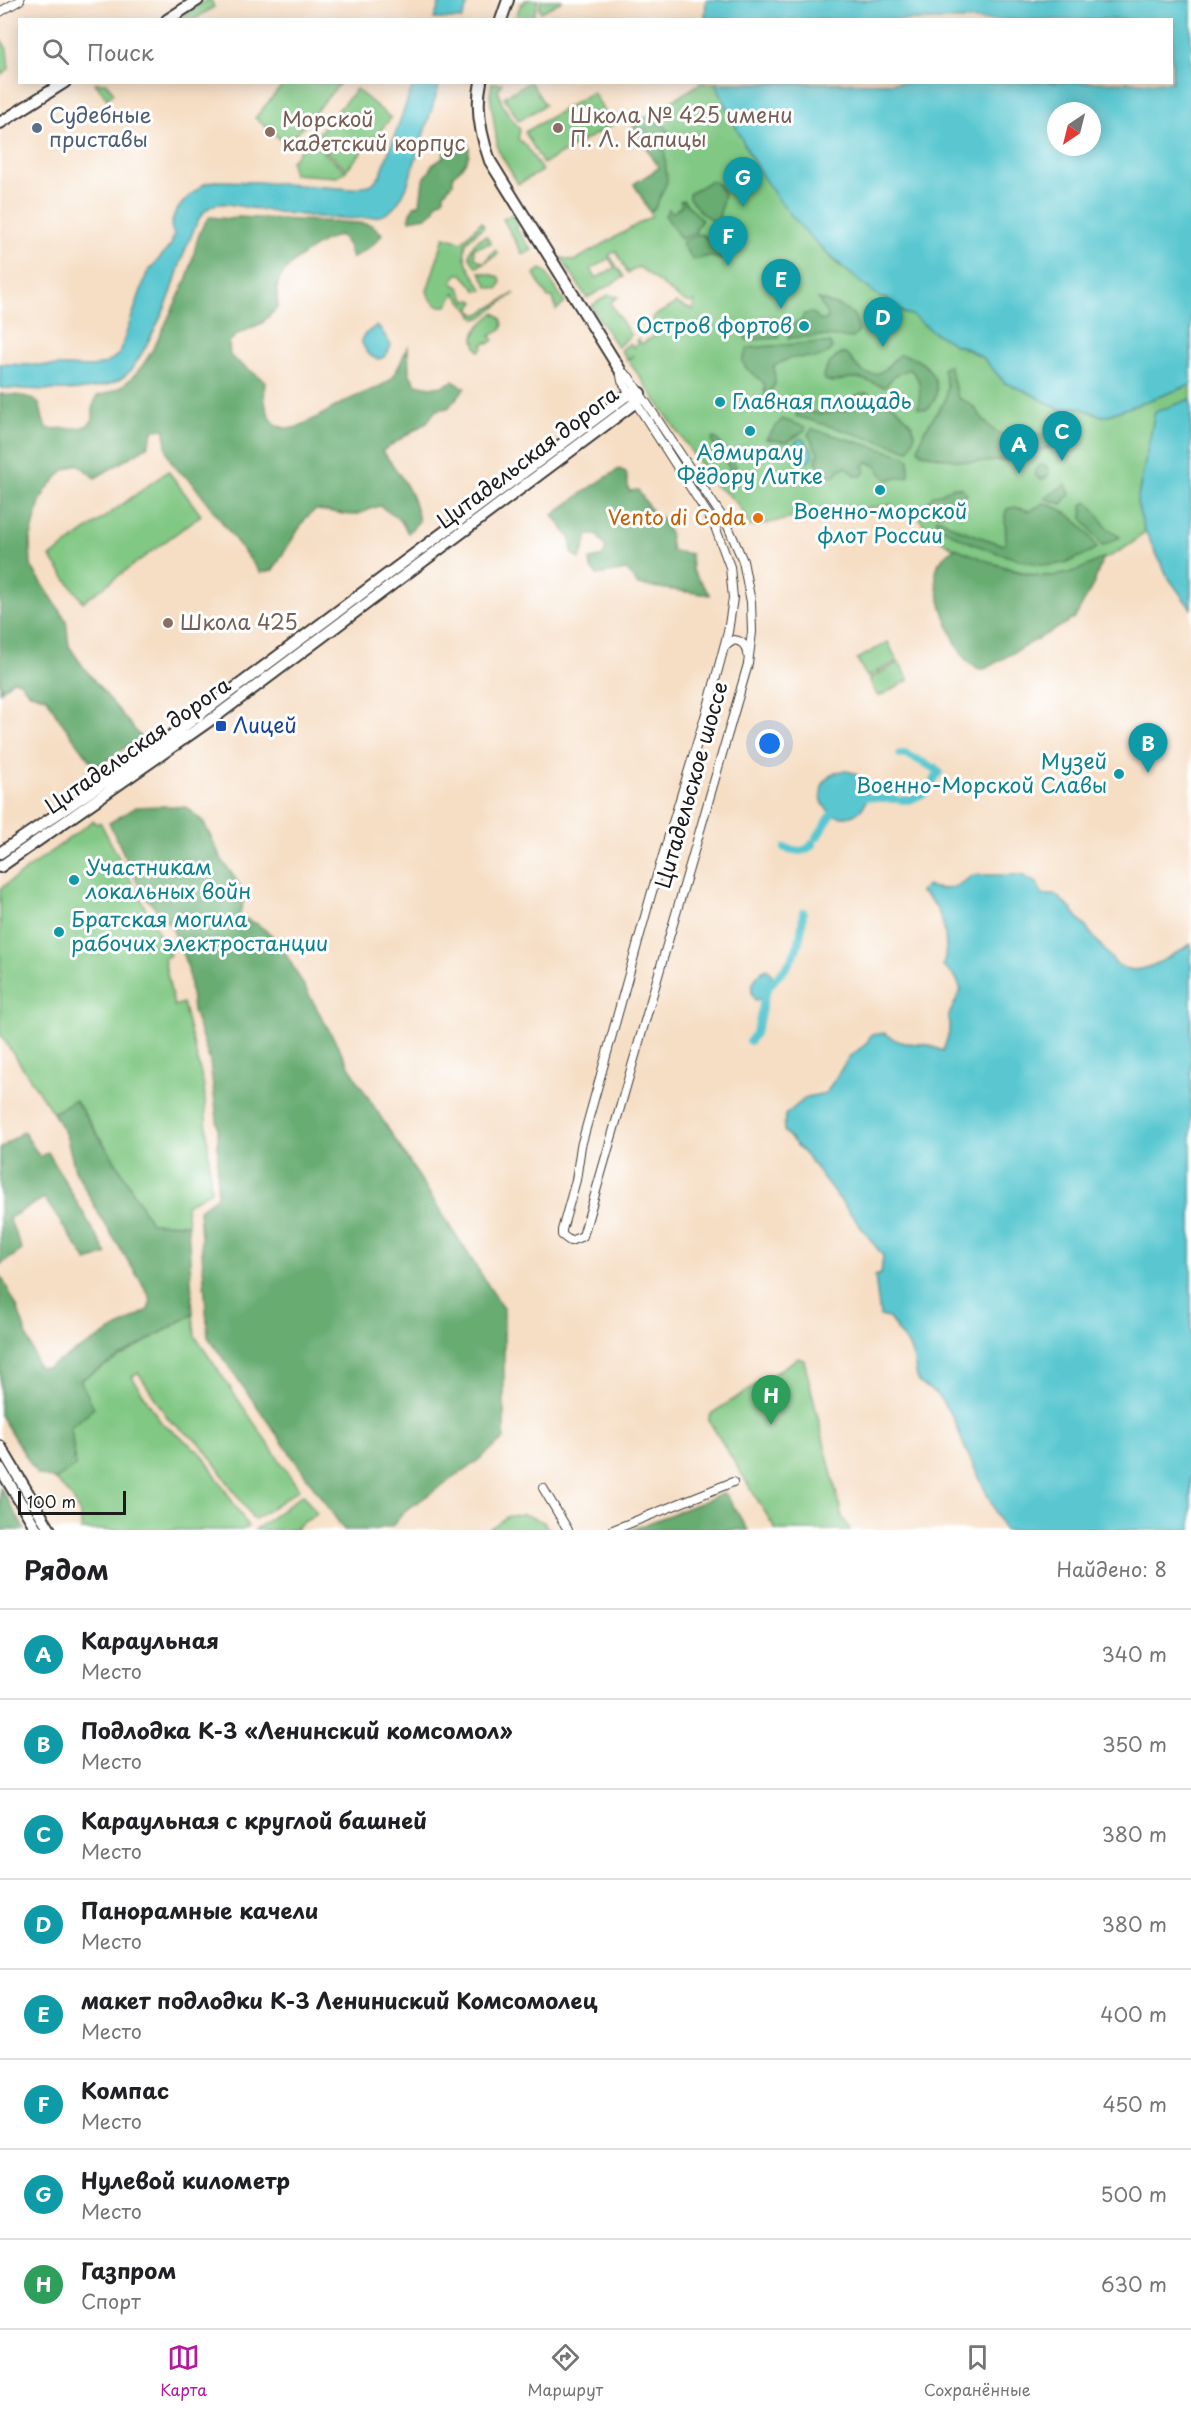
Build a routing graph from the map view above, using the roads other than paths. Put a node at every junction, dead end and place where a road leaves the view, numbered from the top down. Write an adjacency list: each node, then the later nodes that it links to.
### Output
1 (20, 0): 4 (street)
2 (198, 0): 5 (street)
3 (508, 0): 6 (street)
4 (0, 12)
5 (169, 18)
6 (502, 18)
7 (62, 84): 9 (street)
8 (482, 84): 10 (street, Цитадельское шоссе)
9 (0, 123)
10 (620, 370): 11 (street, Цитадельское шоссе)
11 (635, 396): 12 (street, Цитадельское шоссе); 13 (street, Цитадельское шоссе); 14 (street, Цитадельская дорога); 15 (street, Цитадельская дорога)
12 (724, 647): 13 (street); 13 (street, Цитадельское шоссе)
13 (747, 664)
14 (0, 853)
15 (0, 867)
16 (0, 1446): 21 (street)
17 (0, 1468): 20 (street)
18 (733, 1482): 23 (street)
19 (543, 1488): 22 (street)
20 (37, 1530)
21 (50, 1530)
22 (568, 1530)
23 (613, 1530)

